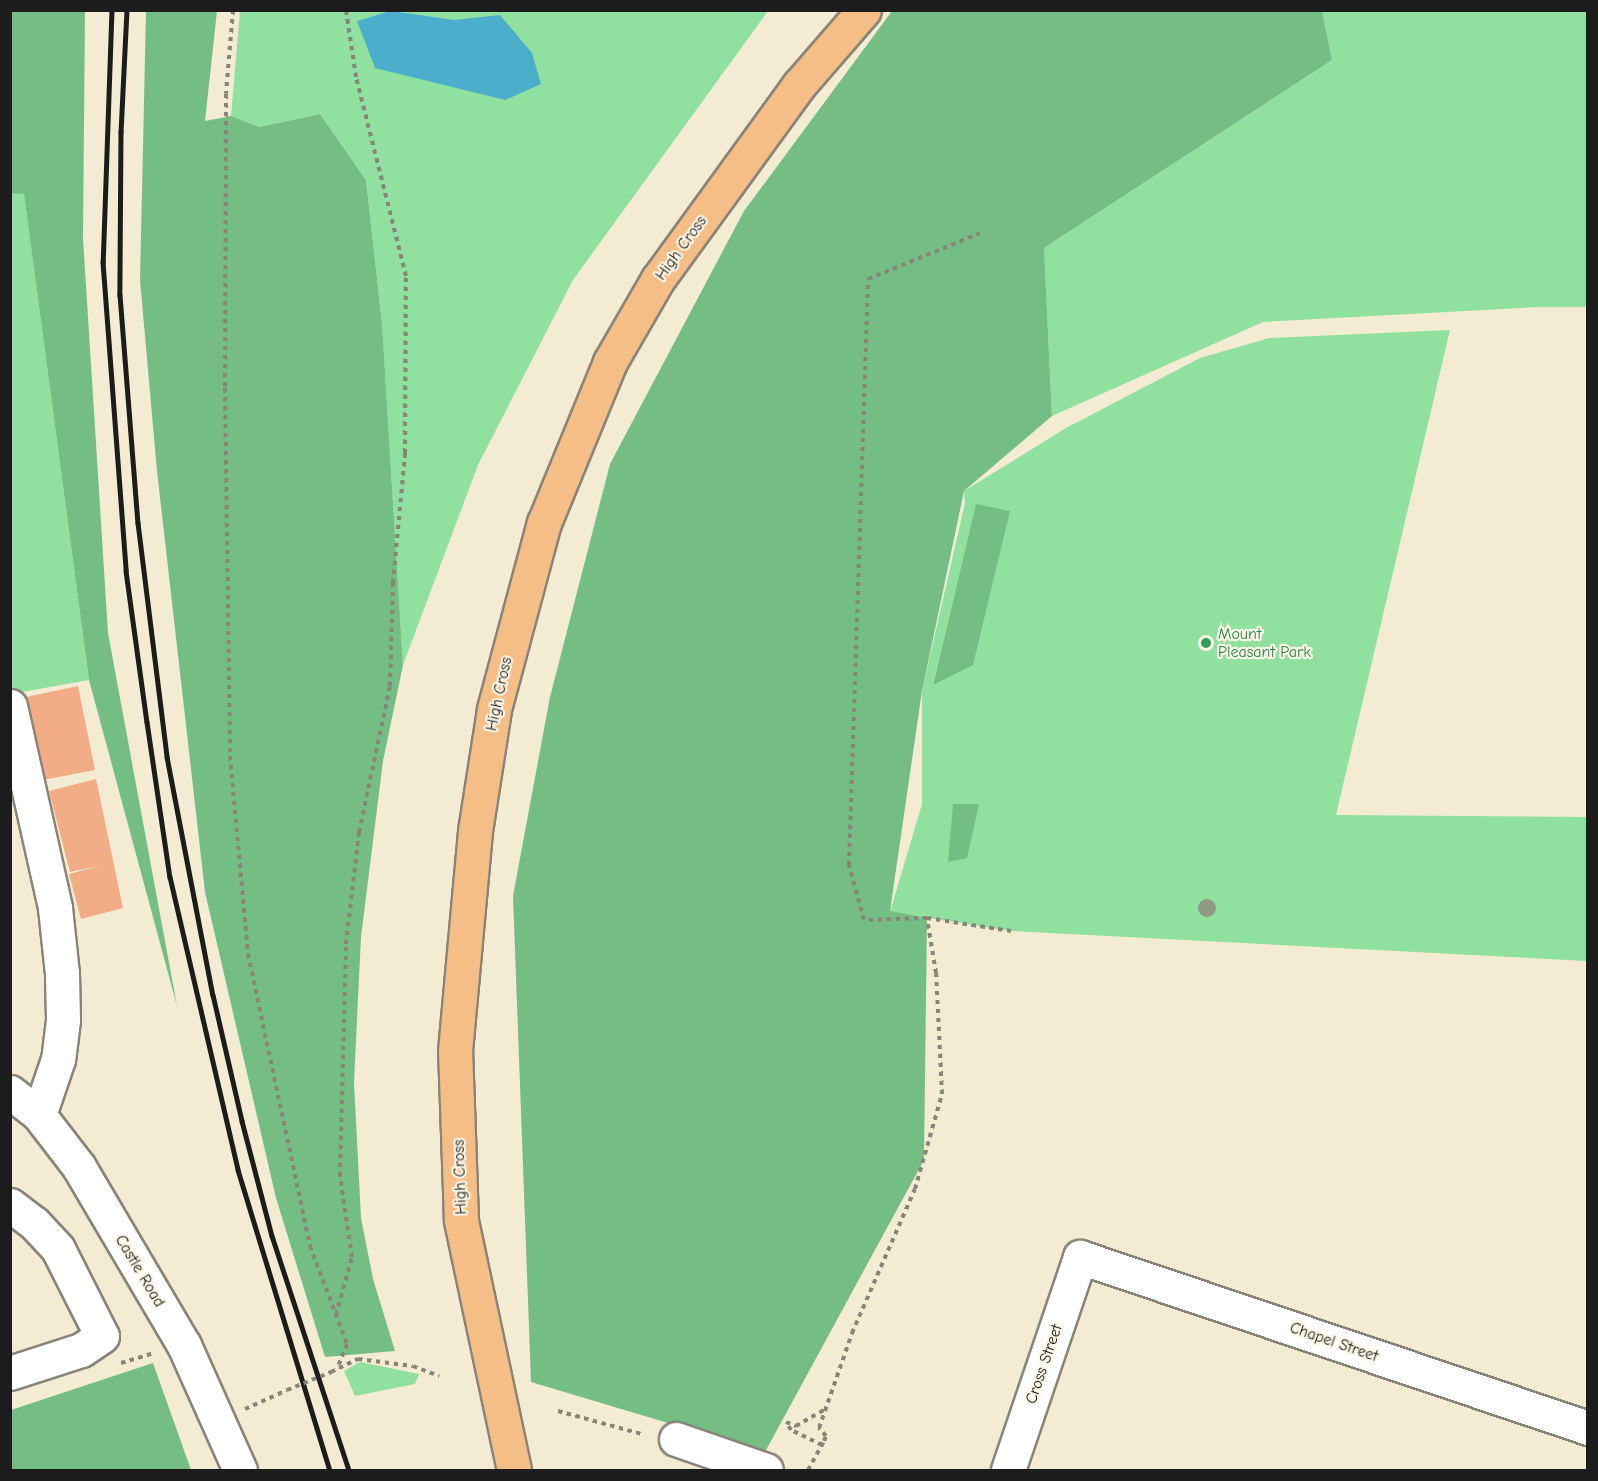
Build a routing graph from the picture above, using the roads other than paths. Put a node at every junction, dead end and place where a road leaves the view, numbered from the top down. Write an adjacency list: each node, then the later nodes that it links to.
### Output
1 (864, 10): 12 (highway, High Cross)
2 (10, 706): 4 (street)
3 (10, 1092): 4 (street, Castle Road)
4 (39, 1114): 11 (street, Castle Road)
5 (10, 1205): 7 (street)
6 (1080, 1257): 8 (street, Chapel Street); 14 (street, Cross Street)
7 (10, 1373)
8 (1587, 1428)
9 (676, 1439): 10 (street)
10 (710, 1461): 13 (street)
11 (240, 1470)
12 (514, 1470)
13 (766, 1470)
14 (1008, 1470)

